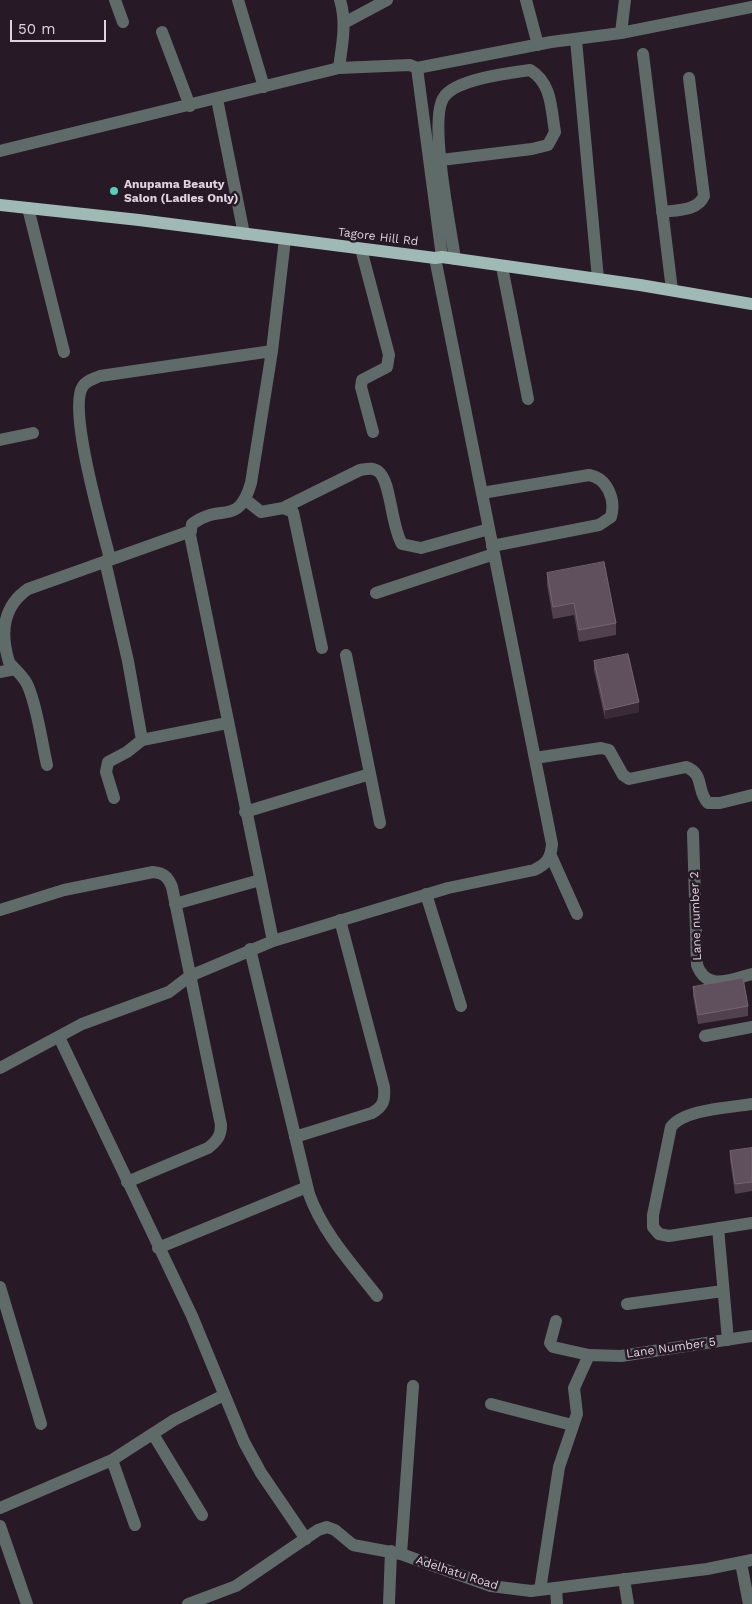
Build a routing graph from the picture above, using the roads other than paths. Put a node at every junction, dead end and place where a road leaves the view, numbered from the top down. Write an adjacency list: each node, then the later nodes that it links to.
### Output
1 (114, 0): 8 (street)
2 (238, 0): 18 (street)
3 (340, 0): 9 (street)
4 (387, 0): 9 (street)
5 (526, 0): 13 (street)
6 (625, 0): 11 (street)
7 (752, 7): 11 (street)
8 (123, 22)
9 (344, 22): 15 (street)
10 (162, 32): 20 (street)
11 (621, 33): 12 (street)
12 (576, 40): 13 (street); 32 (street)
13 (538, 45): 16 (street)
14 (643, 54): 25 (street)
15 (339, 68): 16 (street); 18 (street)
16 (417, 68): 29 (street)
17 (689, 78): 25 (street)
18 (264, 86): 19 (street)
19 (218, 99): 20 (street); 26 (street)
20 (190, 106): 21 (street)
21 (0, 151)
22 (442, 160): 22 (street); 30 (street)
23 (0, 206): 24 (main road, Tagore Hill Rd)
24 (28, 208): 26 (main road, Tagore Hill Rd); 36 (street)
25 (662, 212): 33 (street)
26 (244, 234): 27 (main road, Tagore Hill Rd)
27 (285, 239): 28 (main road, Tagore Hill Rd); 35 (street)
28 (361, 249): 29 (main road, Tagore Hill Rd); 38 (street)
29 (438, 258): 30 (main road, Tagore Hill Rd); 41 (street)
30 (455, 259): 31 (main road, Tagore Hill Rd)
31 (502, 267): 32 (main road, Tagore Hill Rd); 37 (street)
32 (598, 279): 33 (main road, Tagore Hill Rd)
33 (672, 290): 34 (main road, Tagore Hill Rd)
34 (752, 304)
35 (272, 351): 42 (street); 47 (street)
36 (64, 352)
37 (528, 398)
38 (373, 432)
39 (33, 433): 40 (street)
40 (0, 440)
41 (482, 493): 44 (street); 46 (street)
42 (246, 500): 43 (street); 45 (street)
43 (283, 508): 44 (street); 49 (street)
44 (489, 529): 46 (street)
45 (190, 531): 47 (street); 53 (street)
46 (493, 550): 48 (street); 55 (street)
47 (108, 560): 51 (street); 54 (street)
48 (376, 593)
49 (322, 648)
50 (346, 655): 57 (street)
51 (15, 669): 52 (street); 56 (street)
52 (0, 672)
53 (227, 723): 54 (street); 60 (street)
54 (142, 740): 59 (street)
55 (535, 758): 58 (street); 63 (street)
56 (47, 765)
57 (370, 774): 60 (street); 61 (street)
58 (752, 795)
59 (114, 798)
60 (246, 812): 64 (street)
61 (380, 823)
62 (693, 833): 72 (street, Lane number 2)
63 (551, 856): 65 (street); 68 (street)
64 (260, 880): 66 (street); 70 (street)
65 (426, 894): 69 (street); 74 (street)
66 (175, 904): 67 (street); 73 (street)
67 (0, 910)
68 (578, 914)
69 (340, 920): 70 (street); 80 (street)
70 (273, 941): 71 (street)
71 (250, 950): 73 (street); 80 (street)
72 (752, 974)
73 (190, 976): 77 (street); 81 (street)
74 (461, 1006)
75 (752, 1027): 76 (street)
76 (705, 1036)
77 (59, 1037): 78 (street); 81 (street)
78 (0, 1068)
79 (752, 1104): 84 (street)
80 (295, 1137): 82 (street)
81 (127, 1182): 85 (street)
82 (307, 1187): 85 (street); 88 (street)
83 (752, 1223): 84 (street)
84 (718, 1228): 87 (street)
85 (158, 1248): 95 (street)
86 (0, 1287): 97 (street)
87 (724, 1292): 89 (street); 92 (street)
88 (377, 1296)
89 (627, 1304)
90 (556, 1321): 93 (street, Lane Number 5)
91 (752, 1336): 92 (street, Lane Number 5)
92 (728, 1340): 93 (street, Lane Number 5)
93 (589, 1356): 98 (street)
94 (413, 1386): 106 (street)
95 (224, 1395): 99 (street); 105 (street)
96 (491, 1404): 98 (street)
97 (41, 1424)
98 (572, 1425): 110 (street)
99 (152, 1434): 100 (street); 102 (street)
100 (112, 1460): 101 (street); 103 (street)
101 (0, 1508)
102 (202, 1516)
103 (135, 1525)
104 (0, 1526): 111 (street)
105 (306, 1539): 106 (street, Adelhatu Road); 112 (street, Adelhatu Road)
106 (396, 1552): 110 (street, Adelhatu Road); 113 (street)
107 (746, 1561): 108 (street, Adelhatu Road); 116 (street)
108 (624, 1579): 109 (street, Adelhatu Road); 115 (street)
109 (556, 1588): 110 (street, Adelhatu Road); 114 (street)
110 (540, 1590)
111 (27, 1604)
112 (188, 1604)
113 (389, 1604)
114 (557, 1604)
115 (628, 1604)
116 (749, 1604)

